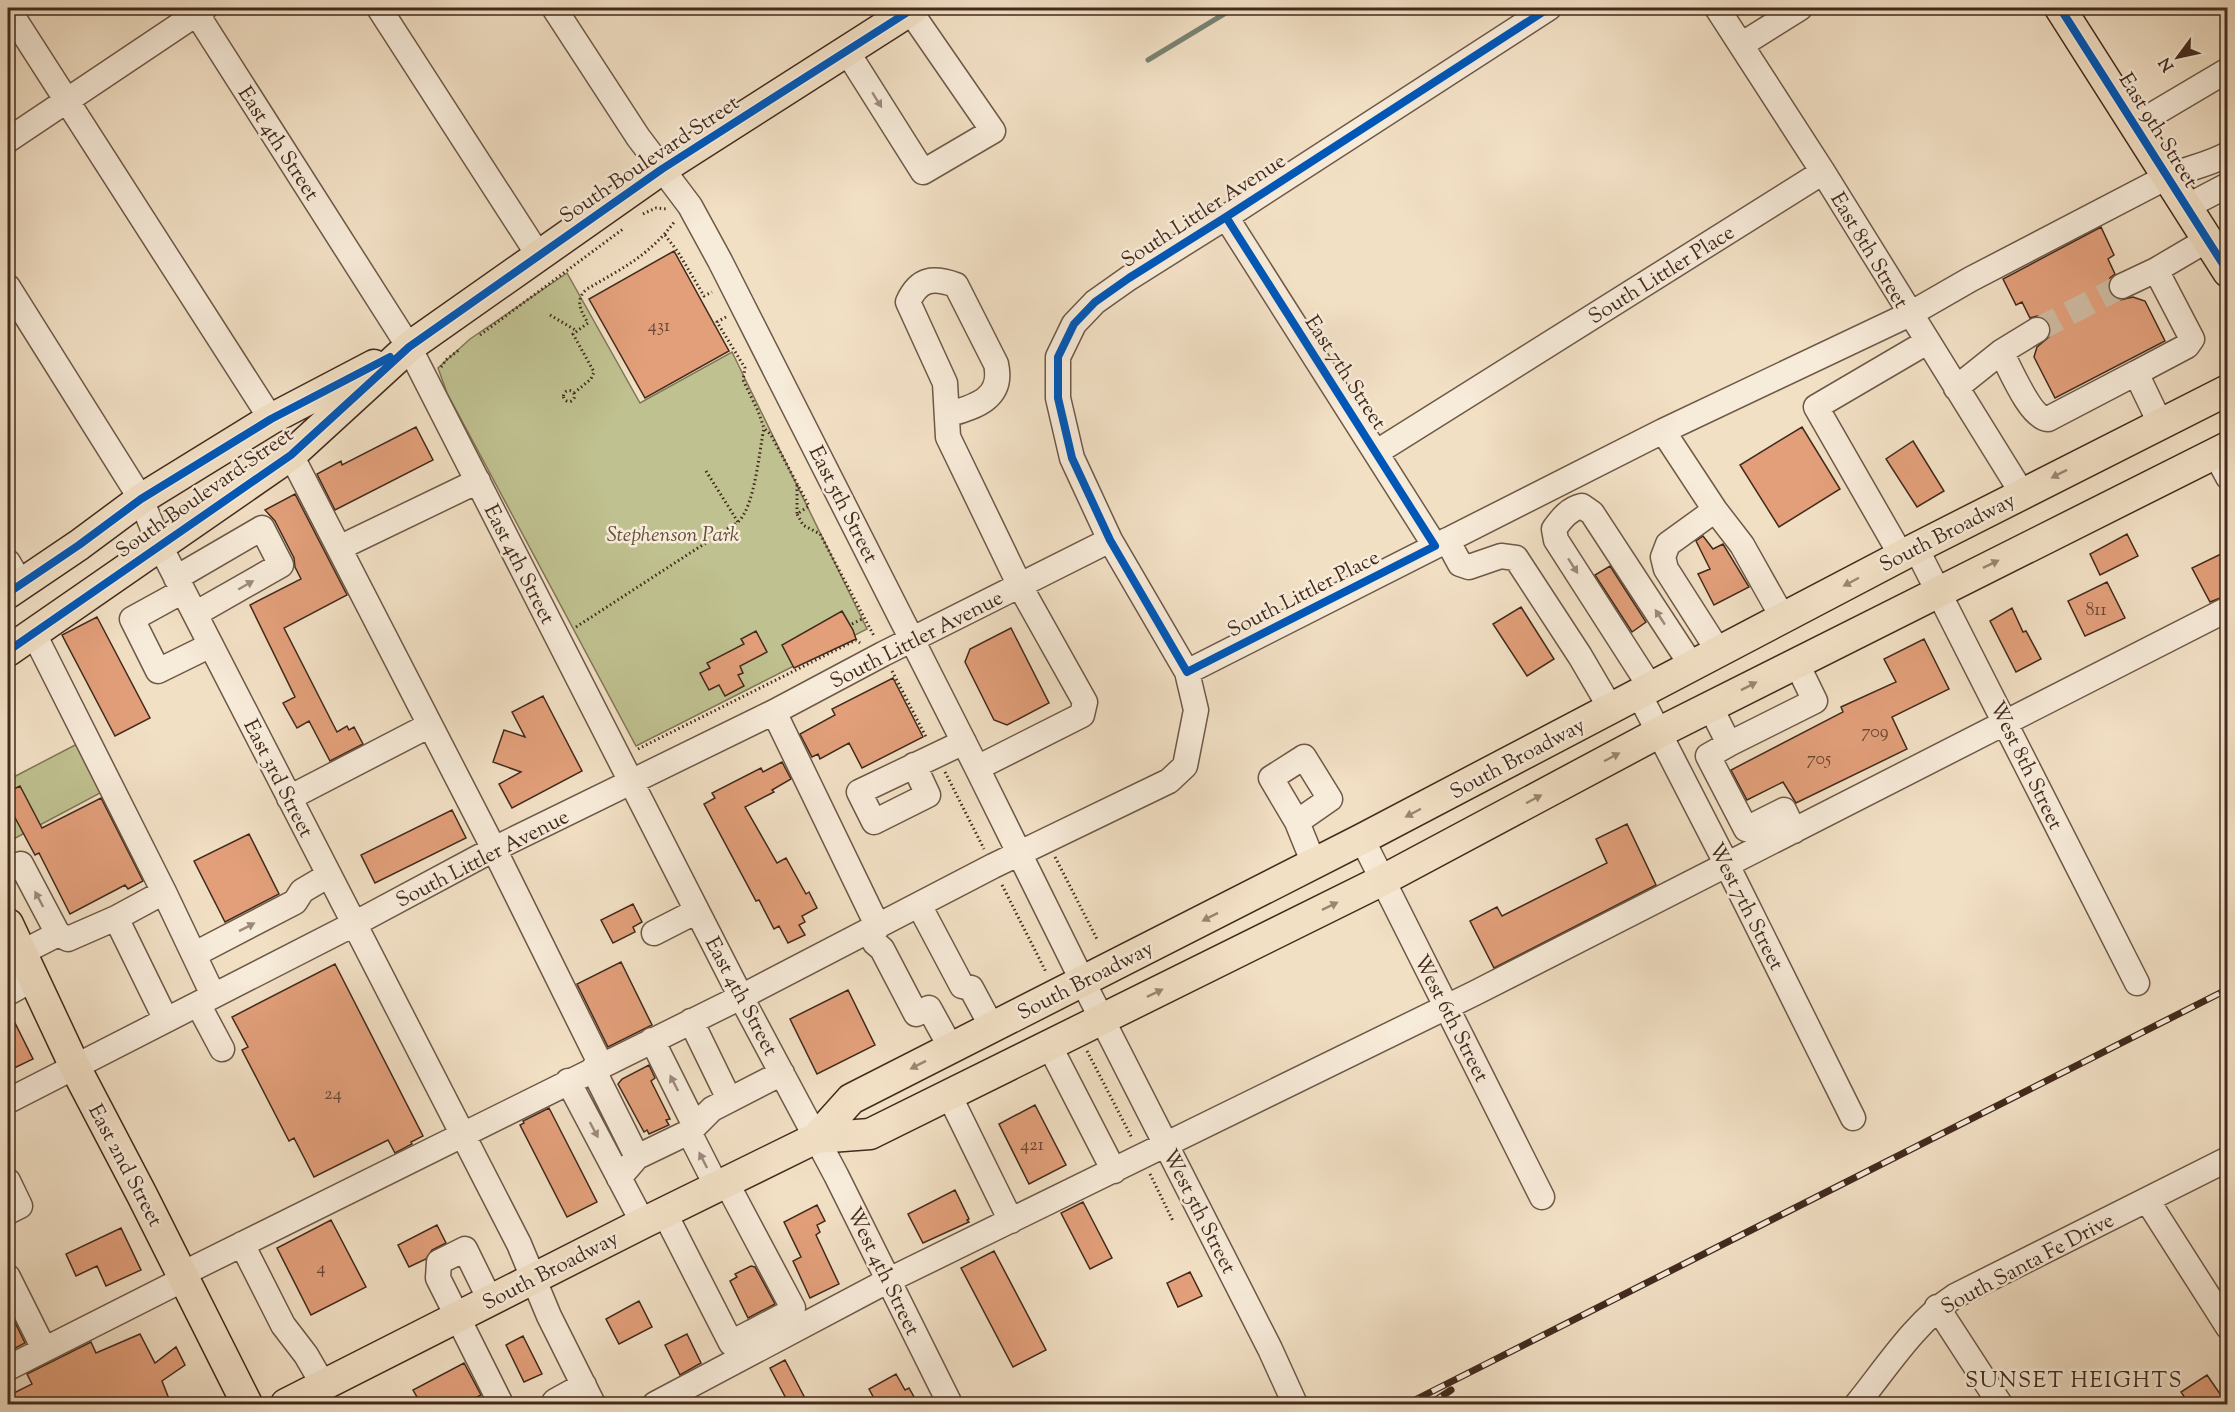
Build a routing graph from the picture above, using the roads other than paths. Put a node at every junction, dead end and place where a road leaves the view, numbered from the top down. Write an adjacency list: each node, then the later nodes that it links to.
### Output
1 (379, 8): 24 (street)
2 (554, 8): 17 (street, East 5th Street)
3 (910, 8): 11 (main road, South Boulevard Street); 11 (street, one-way to 3)
4 (1549, 8): 22 (street, South Littler Avenue)
5 (1717, 8): 10 (street, East 8th Street)
6 (1800, 8): 10 (street)
7 (2060, 8): 14 (main road, East 9th Street)
8 (8, 9): 13 (street)
9 (198, 10): 13 (street); 32 (street, East 4th Street)
10 (1740, 45): 18 (street, East 8th Street)
11 (846, 50): 17 (main road, South Boulevard Street)
12 (2228, 70): 14 (street)
13 (67, 100): 15 (street); 38 (street)
14 (2135, 125): 19 (main road, East 9th Street)
15 (8, 140)
16 (2228, 154): 19 (street, South Littler Place)
17 (662, 169): 24 (main road, South Boulevard Street); 63 (street, East 5th Street)
18 (1823, 172): 29 (street, East 8th Street); 41 (street, South Littler Place)
19 (2167, 177): 21 (main road, East 9th Street); 29 (street, South Littler Place)
20 (2228, 185): 21 (street)
21 (2186, 207): 23 (main road, East 9th Street)
22 (1226, 217): 41 (street, East 7th Street); 50 (street, South Littler Avenue)
23 (2207, 240): 25 (street); 26 (main road, East 9th Street)
24 (539, 255): 32 (main road, South Boulevard Street)
25 (2156, 270): 27 (street); 34 (street)
26 (2228, 272)
27 (2122, 286)
28 (8, 287): 47 (street, East 3rd Street)
29 (1910, 314): 31 (street, East 8th Street); 40 (street, South Littler Place)
30 (2037, 330): 33 (street)
31 (1927, 342): 35 (street, East 8th Street); 54 (street, West 8th Street)
32 (409, 347): 38 (main road, South Boulevard Street); 42 (main road, South Boulevard Street); 44 (street, East 4th Street)
33 (2001, 352): 34 (street); 35 (street)
34 (2136, 373): 39 (street)
35 (1956, 388): 45 (street, East 8th Street)
36 (2228, 390): 39 (main road, South Broadway)
37 (947, 415): 37 (street); 57 (street)
38 (271, 419): 47 (main road, South Boulevard Street)
39 (2160, 423): 45 (main road, South Broadway, one-way to 45)
40 (1663, 431): 46 (street, South Littler Place); 48 (street)
41 (1377, 452): 51 (street, East 7th Street)
42 (291, 455): 52 (main road, South Boulevard Street); 53 (street)
43 (2223, 459): 58 (main road, South Broadway, one-way to 43)
44 (478, 481): 53 (street); 81 (street, East 4th Street)
45 (2022, 493): 54 (main road, South Broadway)
46 (1532, 498): 49 (street, West 7th Street); 51 (street, South Littler Place)
47 (141, 499): 52 (street, East 3rd Street); 55 (main road, South Boulevard Street)
48 (1715, 510): 61 (street); 66 (street)
49 (1554, 528): 68 (street, one-way to 49); 70 (street, West 7th Street, one-way to 70)
50 (1110, 540): 57 (street, South Littler Avenue); 69 (street)
51 (1441, 543): 69 (street, South Littler Place); 72 (street, East 7th Street)
52 (160, 546): 56 (street, East 3rd Street); 62 (main road, South Boulevard Street)
53 (339, 548): 75 (street)
54 (1908, 551): 58 (street, West 8th Street); 61 (main road, South Broadway, one-way to 61)
55 (12, 579)
56 (180, 585): 60 (street, East 3rd Street); 60 (street, one-way to 56); 64 (street)
57 (1020, 586): 63 (street, South Littler Avenue); 80 (street)
58 (1939, 590): 67 (main road, South Broadway); 74 (street, West 8th Street)
59 (2228, 609): 74 (street)
60 (195, 614): 64 (street, East 3rd Street)
61 (1783, 618): 66 (main road, South Broadway)
62 (34, 634): 65 (main road, South Boulevard Street); 93 (street)
63 (913, 640): 73 (street, South Littler Avenue); 77 (street, East 5th Street)
64 (211, 645): 82 (street, East 3rd Street)
65 (8, 651)
66 (1719, 652): 68 (main road, South Broadway)
67 (1796, 663): 71 (main road, South Broadway, one-way to 67); 78 (street)
68 (1692, 666): 70 (main road, South Broadway)
69 (1187, 672): 87 (street)
70 (1645, 691): 72 (main road, South Broadway); 76 (street, West 7th Street)
71 (1710, 706): 76 (main road, South Broadway); 78 (street)
72 (1611, 709): 84 (main road, South Broadway, one-way to 84)
73 (774, 712): 81 (street, South Littler Avenue); 99 (street)
74 (2007, 723): 85 (street); 105 (street, West 8th Street)
75 (430, 725): 82 (street); 86 (street)
76 (1660, 732): 89 (street, West 7th Street); 92 (main road, South Broadway, one-way to 76)
77 (964, 742): 79 (street); 80 (street, East 5th Street)
78 (1729, 744): 85 (street)
79 (925, 760)
80 (977, 768): 87 (street, East 5th Street)
81 (632, 782): 86 (street, South Littler Avenue); 95 (street, East 4th Street)
82 (289, 798): 91 (street, East 3rd Street)
83 (1297, 822): 88 (street)
84 (1362, 839): 88 (main road, South Broadway); 92 (street, West 6th Street)
85 (1751, 839): 89 (street)
86 (494, 849): 98 (street, South Littler Avenue); 119 (street)
87 (1019, 853): 94 (street); 104 (street, East 5th Street)
88 (1314, 864): 104 (main road, South Broadway, one-way to 104)
89 (1727, 865): 109 (street); 125 (street, West 7th Street)
90 (14, 867): 101 (street, one-way to 90)
91 (328, 875): 98 (street, East 3rd Street); 102 (street, one-way to 91)
92 (1383, 880): 109 (street, West 6th Street); 110 (main road, South Broadway, one-way to 92)
93 (164, 892): 96 (street); 102 (street)
94 (919, 905): 99 (street); 113 (street)
95 (697, 911): 100 (street); 107 (street, East 4th Street)
96 (116, 918): 101 (street); 111 (street)
97 (8, 924): 103 (main road, East 2nd Street)
98 (354, 924): 108 (street, South Littler Avenue); 127 (street, East 3rd Street)
99 (873, 929): 107 (street); 116 (street)
100 (654, 933)
101 (58, 934): 103 (street)
102 (195, 954): 108 (street)
103 (27, 966): 106 (street); 118 (main road, East 2nd Street)
104 (1083, 982): 110 (street, East 5th Street); 113 (main road, South Broadway)
105 (2137, 983)
106 (8, 993)
107 (741, 997): 112 (street); 120 (street, East 4th Street)
108 (206, 999): 111 (street, South Littler Avenue); 117 (street)
109 (1447, 1007): 129 (street); 136 (street, West 6th Street)
110 (1103, 1019): 115 (main road, South Broadway); 129 (street, West 5th Street)
111 (166, 1020): 118 (street, South Littler Avenue)
112 (691, 1021): 114 (street); 123 (street)
113 (992, 1028): 116 (main road, South Broadway)
114 (652, 1040): 119 (street); 126 (street, one-way to 114)
115 (1049, 1045): 122 (main road, South Broadway); 132 (street)
116 (951, 1048): 128 (main road, South Broadway, one-way to 128)
117 (222, 1049)
118 (75, 1067): 124 (street, South Littler Avenue); 143 (main road, East 2nd Street)
119 (597, 1067): 121 (street); 130 (street)
120 (782, 1073): 123 (street); 128 (street, East 4th Street)
121 (568, 1082): 127 (street); 133 (street, one-way to 133)
122 (949, 1095): 128 (main road, South Broadway); 140 (street)
123 (729, 1099): 126 (street)
124 (8, 1101)
125 (1853, 1118)
126 (692, 1129): 130 (street); 135 (street, one-way to 126)
127 (463, 1134): 141 (street); 144 (street, East 3rd Street)
128 (816, 1138): 135 (main road, South Broadway); 145 (street, West 4th Street)
129 (1167, 1145): 132 (street); 161 (street, West 5th Street)
130 (637, 1157): 133 (street)
131 (2228, 1159): 137 (street, South Santa Fe Drive)
132 (1114, 1171): 140 (street)
133 (619, 1178): 139 (street)
134 (8, 1181): 138 (street)
135 (722, 1185): 139 (main road, South Broadway); 150 (street)
136 (1542, 1197)
137 (2147, 1200): 147 (street, South Santa Fe Drive); 149 (street)
138 (8, 1212)
139 (654, 1218): 144 (main road, South Broadway); 150 (street)
140 (1011, 1221): 145 (street)
141 (242, 1244): 143 (street); 153 (street)
142 (8, 1277): 151 (street)
143 (183, 1277): 151 (street); 155 (main road, East 2nd Street)
144 (533, 1278): 146 (main road, South Broadway); 154 (street, East 3rd Street)
145 (889, 1280): 150 (street); 160 (street, West 4th Street)
146 (490, 1300): 148 (main road, South Broadway); 148 (street)
147 (1937, 1307): 162 (street, South Santa Fe Drive); 163 (street)
148 (458, 1317): 153 (main road, South Broadway); 157 (street)
149 (2228, 1327)
150 (756, 1341): 159 (street)
151 (44, 1349): 152 (street)
152 (8, 1368)
153 (324, 1386): 156 (main road, South Broadway)
154 (589, 1395): 158 (street)
155 (248, 1404)
156 (286, 1404)
157 (501, 1404)
158 (554, 1404)
159 (656, 1404)
160 (951, 1404)
161 (1295, 1404)
162 (1857, 1404)
163 (2000, 1404)

